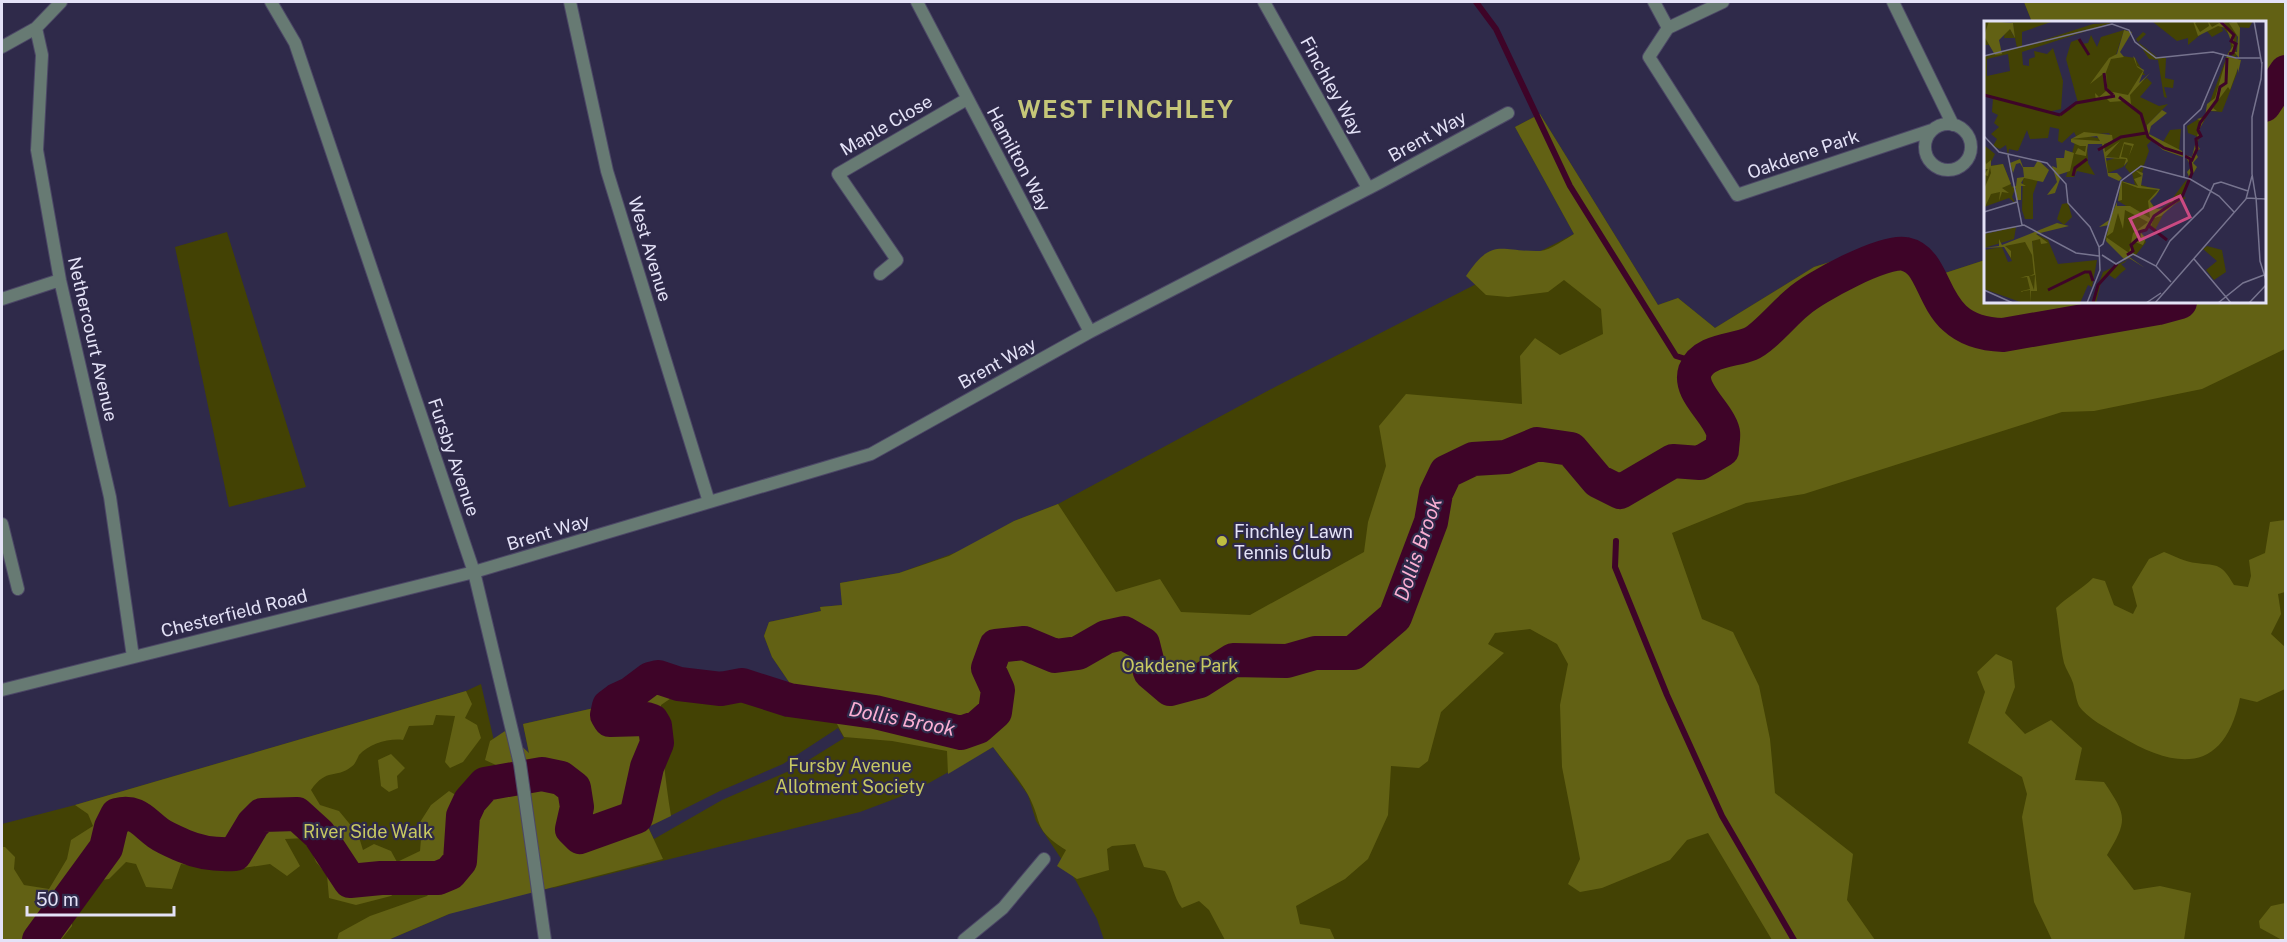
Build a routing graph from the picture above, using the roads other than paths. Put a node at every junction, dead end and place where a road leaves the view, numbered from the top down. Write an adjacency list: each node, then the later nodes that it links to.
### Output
1 (61, 2): 9 (street)
2 (272, 2): 23 (street, Fursby Avenue)
3 (570, 2): 21 (street, West Avenue)
4 (917, 2): 12 (street, Hamilton Way)
5 (1264, 2): 16 (street, Finchley Way)
6 (1654, 2): 10 (street)
7 (1723, 2): 10 (street)
8 (1893, 2): 14 (street)
9 (36, 28): 11 (street); 18 (street, Nethercourt Avenue)
10 (1668, 28): 15 (street, Oakdene Park)
11 (2, 47)
12 (967, 99): 17 (street, Maple Close); 20 (street, Hamilton Way)
13 (1508, 113): 16 (street, Brent Way)
14 (1953, 124): 15 (street, Oakdene Park); 15 (street)
15 (1932, 130)
16 (1368, 188): 20 (street, Brent Way)
17 (880, 274)
18 (60, 280): 19 (street); 25 (street, Nethercourt Avenue)
19 (2, 299)
20 (1090, 333): 21 (street, Brent Way)
21 (709, 502): 23 (street, Brent Way)
22 (2, 524): 24 (street)
23 (474, 572): 25 (street, Chesterfield Road); 29 (street, Fursby Avenue)
24 (18, 589)
25 (133, 657): 26 (street, Chesterfield Road)
26 (2, 690)
27 (1044, 859): 28 (street)
28 (970, 939)
29 (546, 940)

